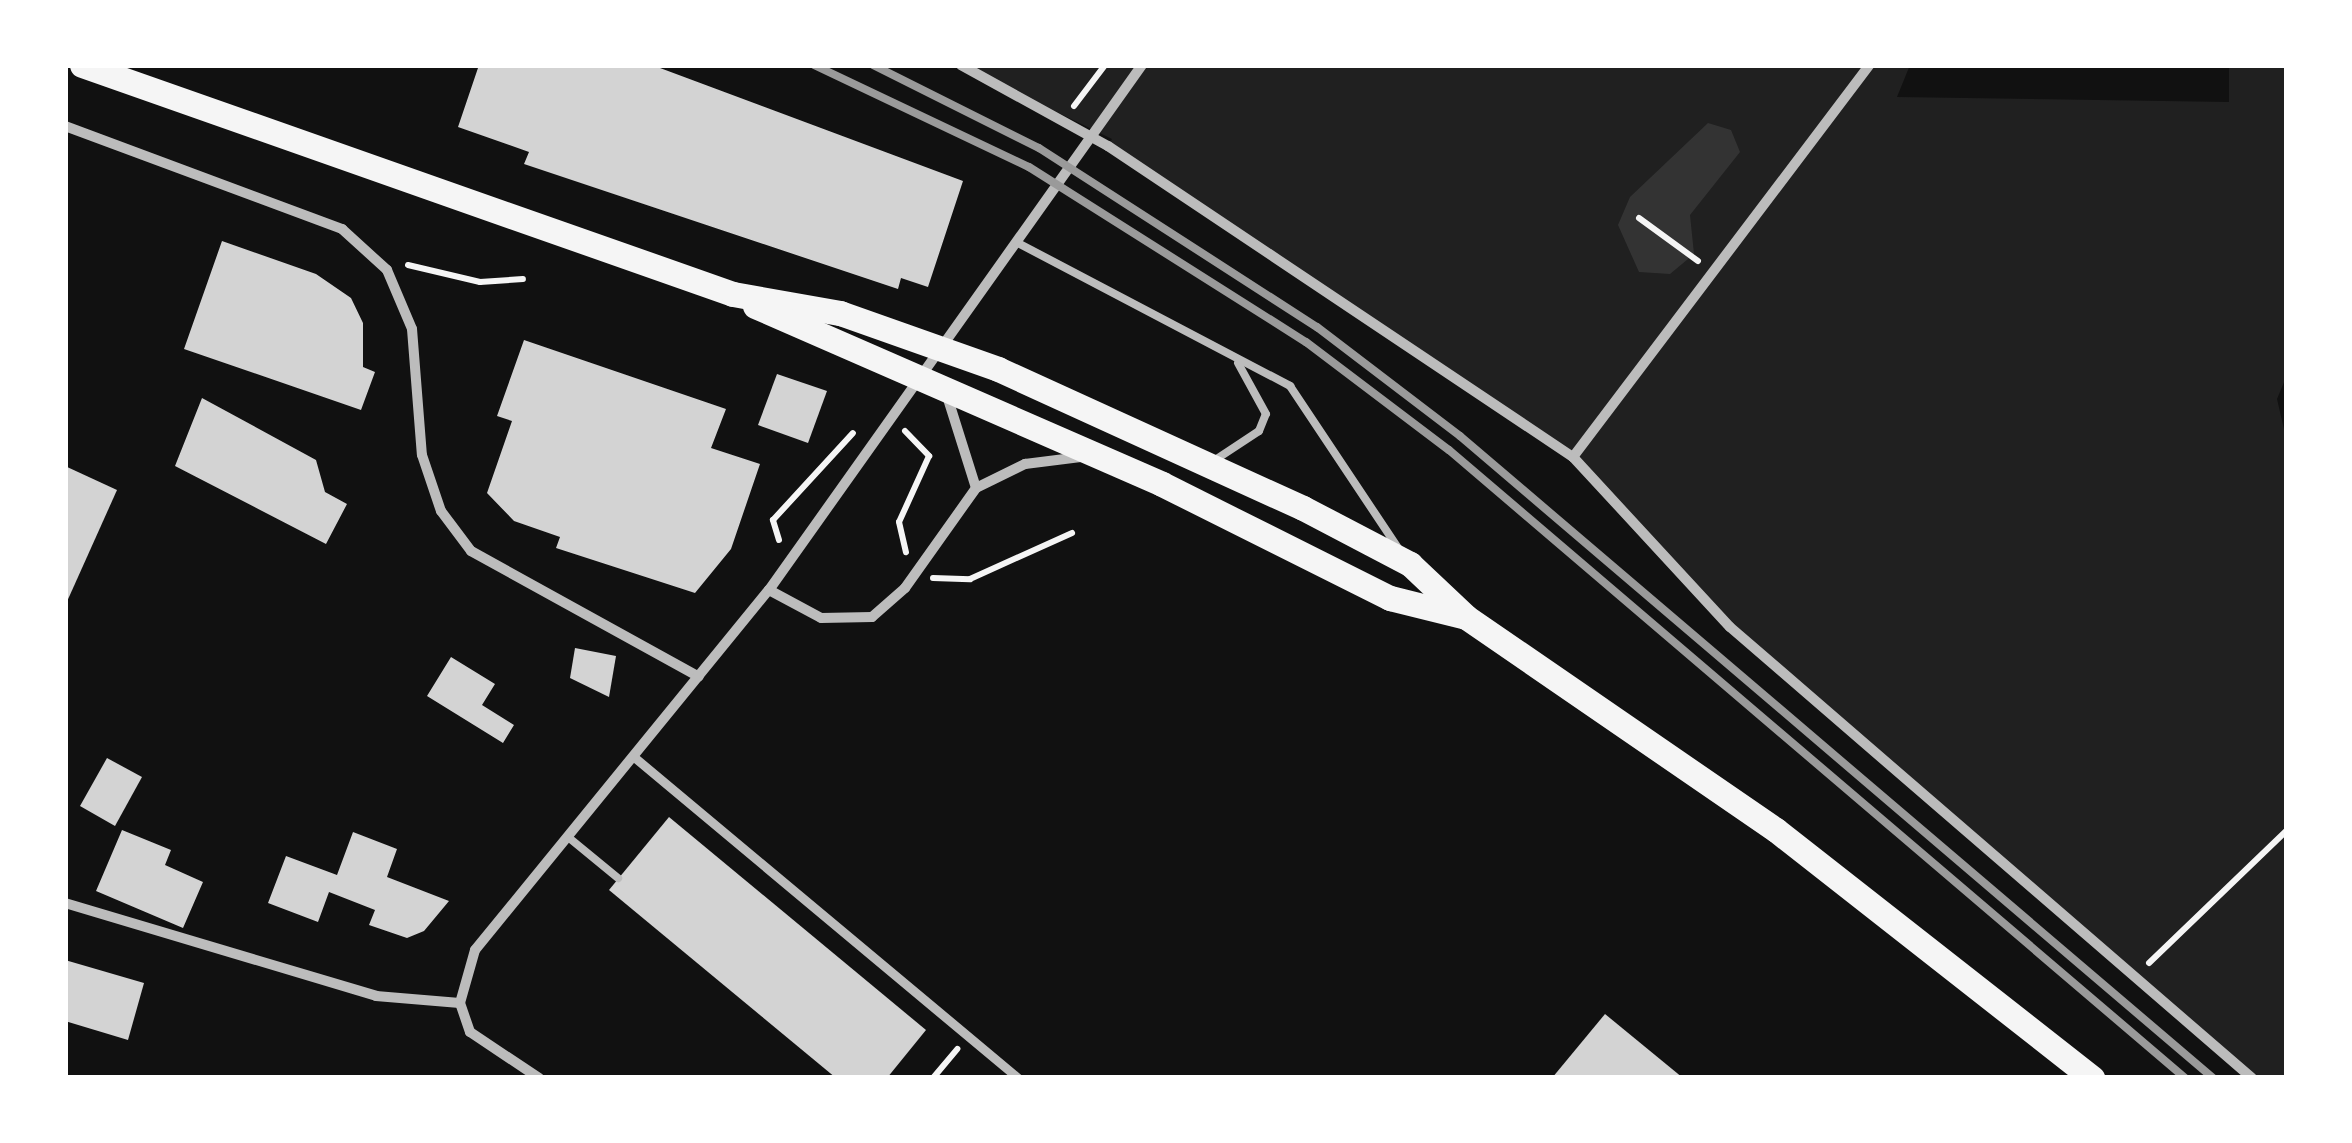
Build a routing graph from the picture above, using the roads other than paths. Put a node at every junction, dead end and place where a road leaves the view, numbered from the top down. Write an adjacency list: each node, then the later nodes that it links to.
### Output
1 (82, 65): 7 (main road)
2 (961, 65): 11 (street)
3 (1142, 65): 6 (street)
4 (1870, 65): 11 (street)
5 (65, 126): 17 (street)
6 (1016, 242): 8 (lane); 15 (street)
7 (733, 294): 9 (main road); 12 (main road)
8 (1234, 360): 12 (lane); 14 (lane)
9 (938, 386): 10 (main road); 13 (street)
10 (1098, 456): 13 (street); 16 (main road)
11 (1573, 456): 26 (street)
12 (1212, 462): 14 (main road)
13 (976, 488): 15 (street)
14 (1410, 564): 16 (main road)
15 (769, 590): 17 (street)
16 (1466, 617): 25 (main road)
17 (699, 677): 18 (street)
18 (634, 757): 19 (street); 24 (street)
19 (568, 836): 20 (lane); 22 (street)
20 (618, 878)
21 (65, 903): 22 (street)
22 (460, 1003): 23 (street)
23 (540, 1078)
24 (1018, 1078)
25 (2092, 1078)
26 (2252, 1078)

